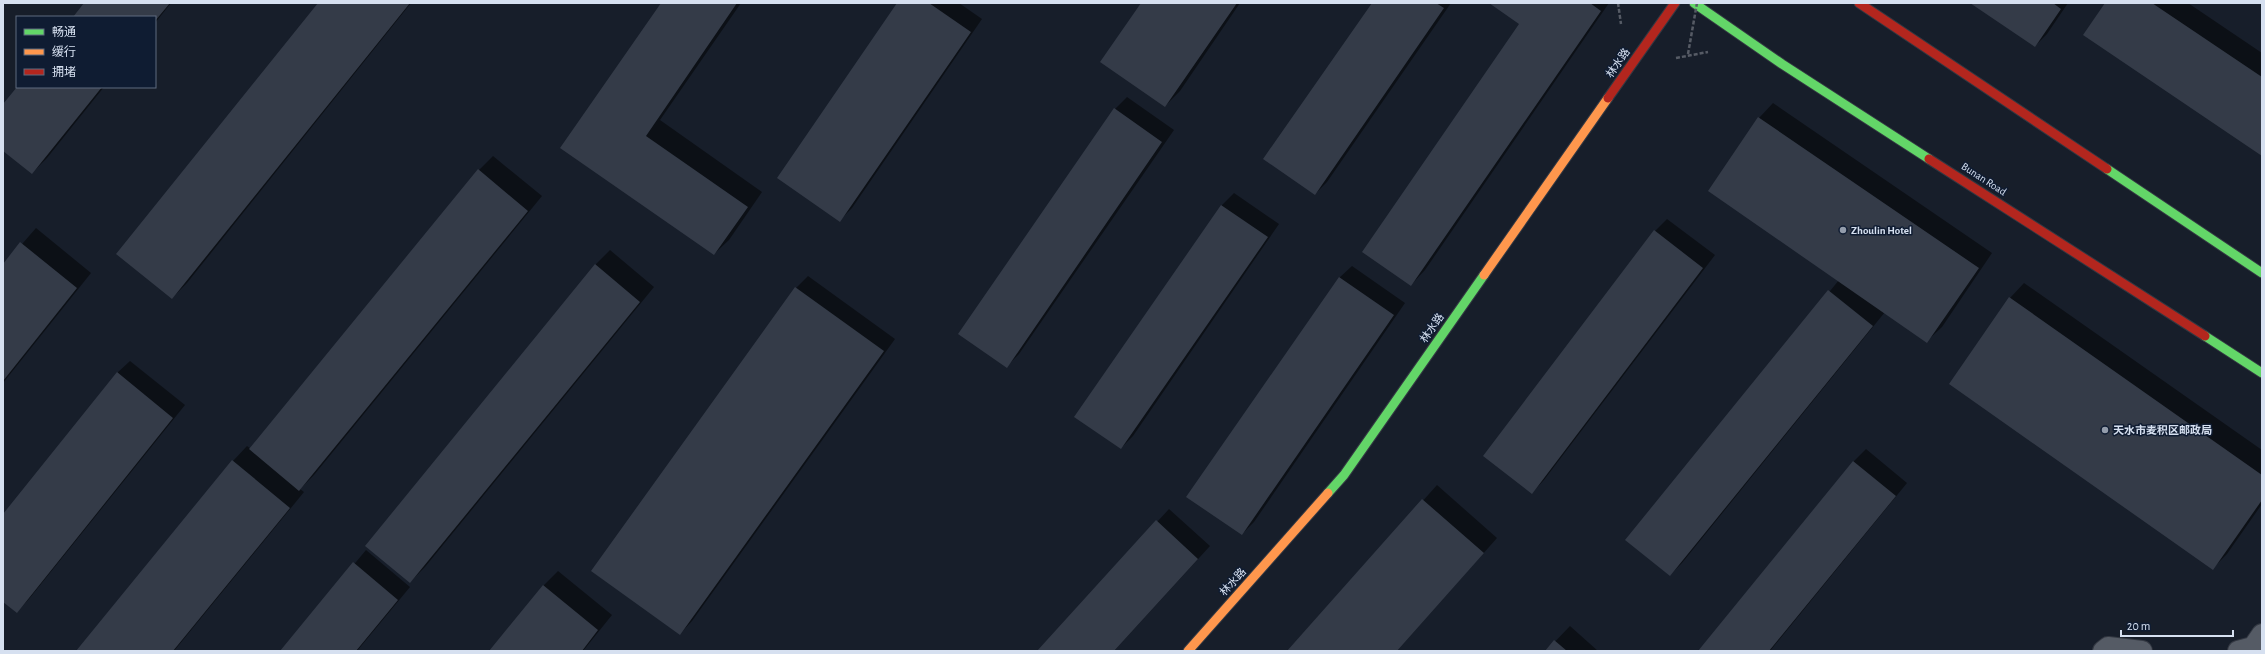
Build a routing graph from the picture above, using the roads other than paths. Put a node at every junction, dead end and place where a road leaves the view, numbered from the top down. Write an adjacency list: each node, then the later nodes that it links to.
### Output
1 (1676, 3): 7 (main road, 林水路)
2 (1694, 3): 5 (main road, Bunan Road)
3 (1859, 3): 4 (main road)
4 (2262, 272)
5 (2262, 373)
6 (2262, 634): 10 (lane)
7 (1188, 651)
8 (2103, 651): 9 (lane)
9 (2142, 651)
10 (2238, 651)

